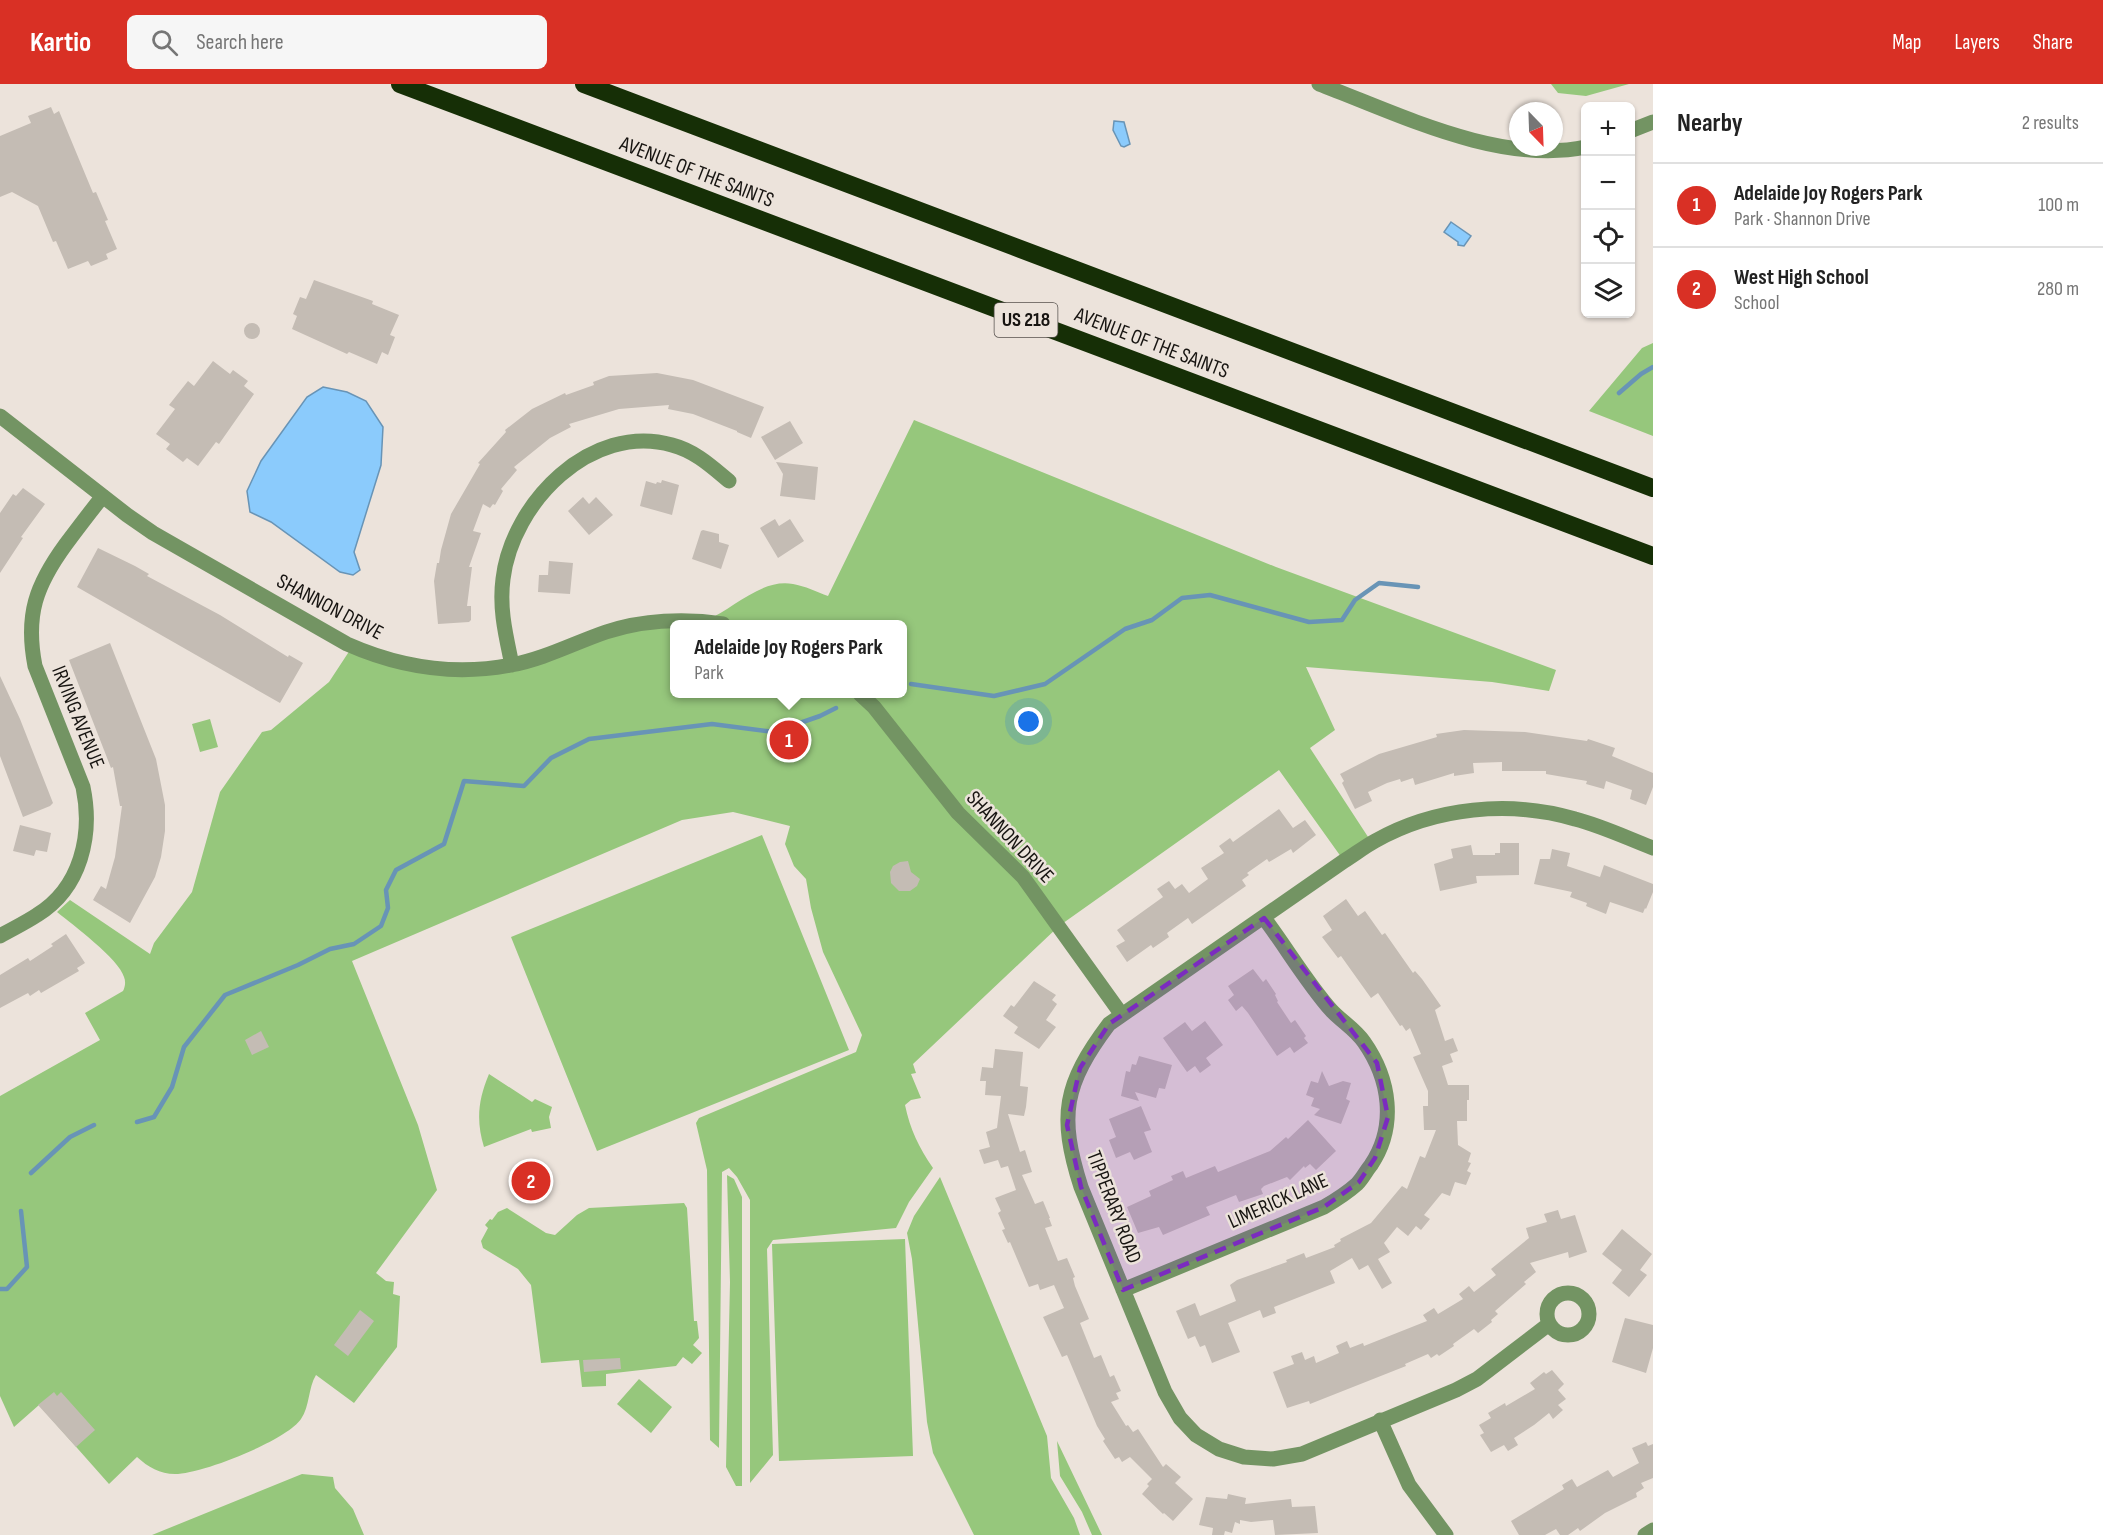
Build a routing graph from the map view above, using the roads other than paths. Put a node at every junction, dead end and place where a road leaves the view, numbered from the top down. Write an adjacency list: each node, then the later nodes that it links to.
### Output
1 (400, 84): 11 (highway, AVENUE OF THE SAINTS / US 218)
2 (584, 84): 9 (highway, AVENUE OF THE SAINTS)
3 (1319, 84): 6 (street)
4 (1653, 122): 5 (street)
5 (1635, 129)
6 (1581, 148)
7 (0, 416): 10 (street, SHANNON DRIVE)
8 (729, 481): 13 (street)
9 (1653, 488)
10 (103, 496): 13 (street, SHANNON DRIVE); 17 (street, IRVING AVENUE)
11 (1653, 556)
12 (670, 621): 13 (street, SHANNON DRIVE)
13 (512, 665)
14 (865, 698): 18 (street, SHANNON DRIVE)
15 (1653, 848): 16 (street, TIPPERARY ROAD)
16 (1264, 918): 18 (street, TIPPERARY ROAD); 19 (street, LIMERICK LANE)
17 (0, 936)
18 (1122, 1015): 19 (street, TIPPERARY ROAD)
19 (1123, 1290): 21 (street, TIPPERARY ROAD)
20 (1549, 1324): 21 (street, TIPPERARY ROAD)
21 (1380, 1420): 23 (street)
22 (1653, 1530): 24 (street)
23 (1446, 1535)
24 (1645, 1535)

